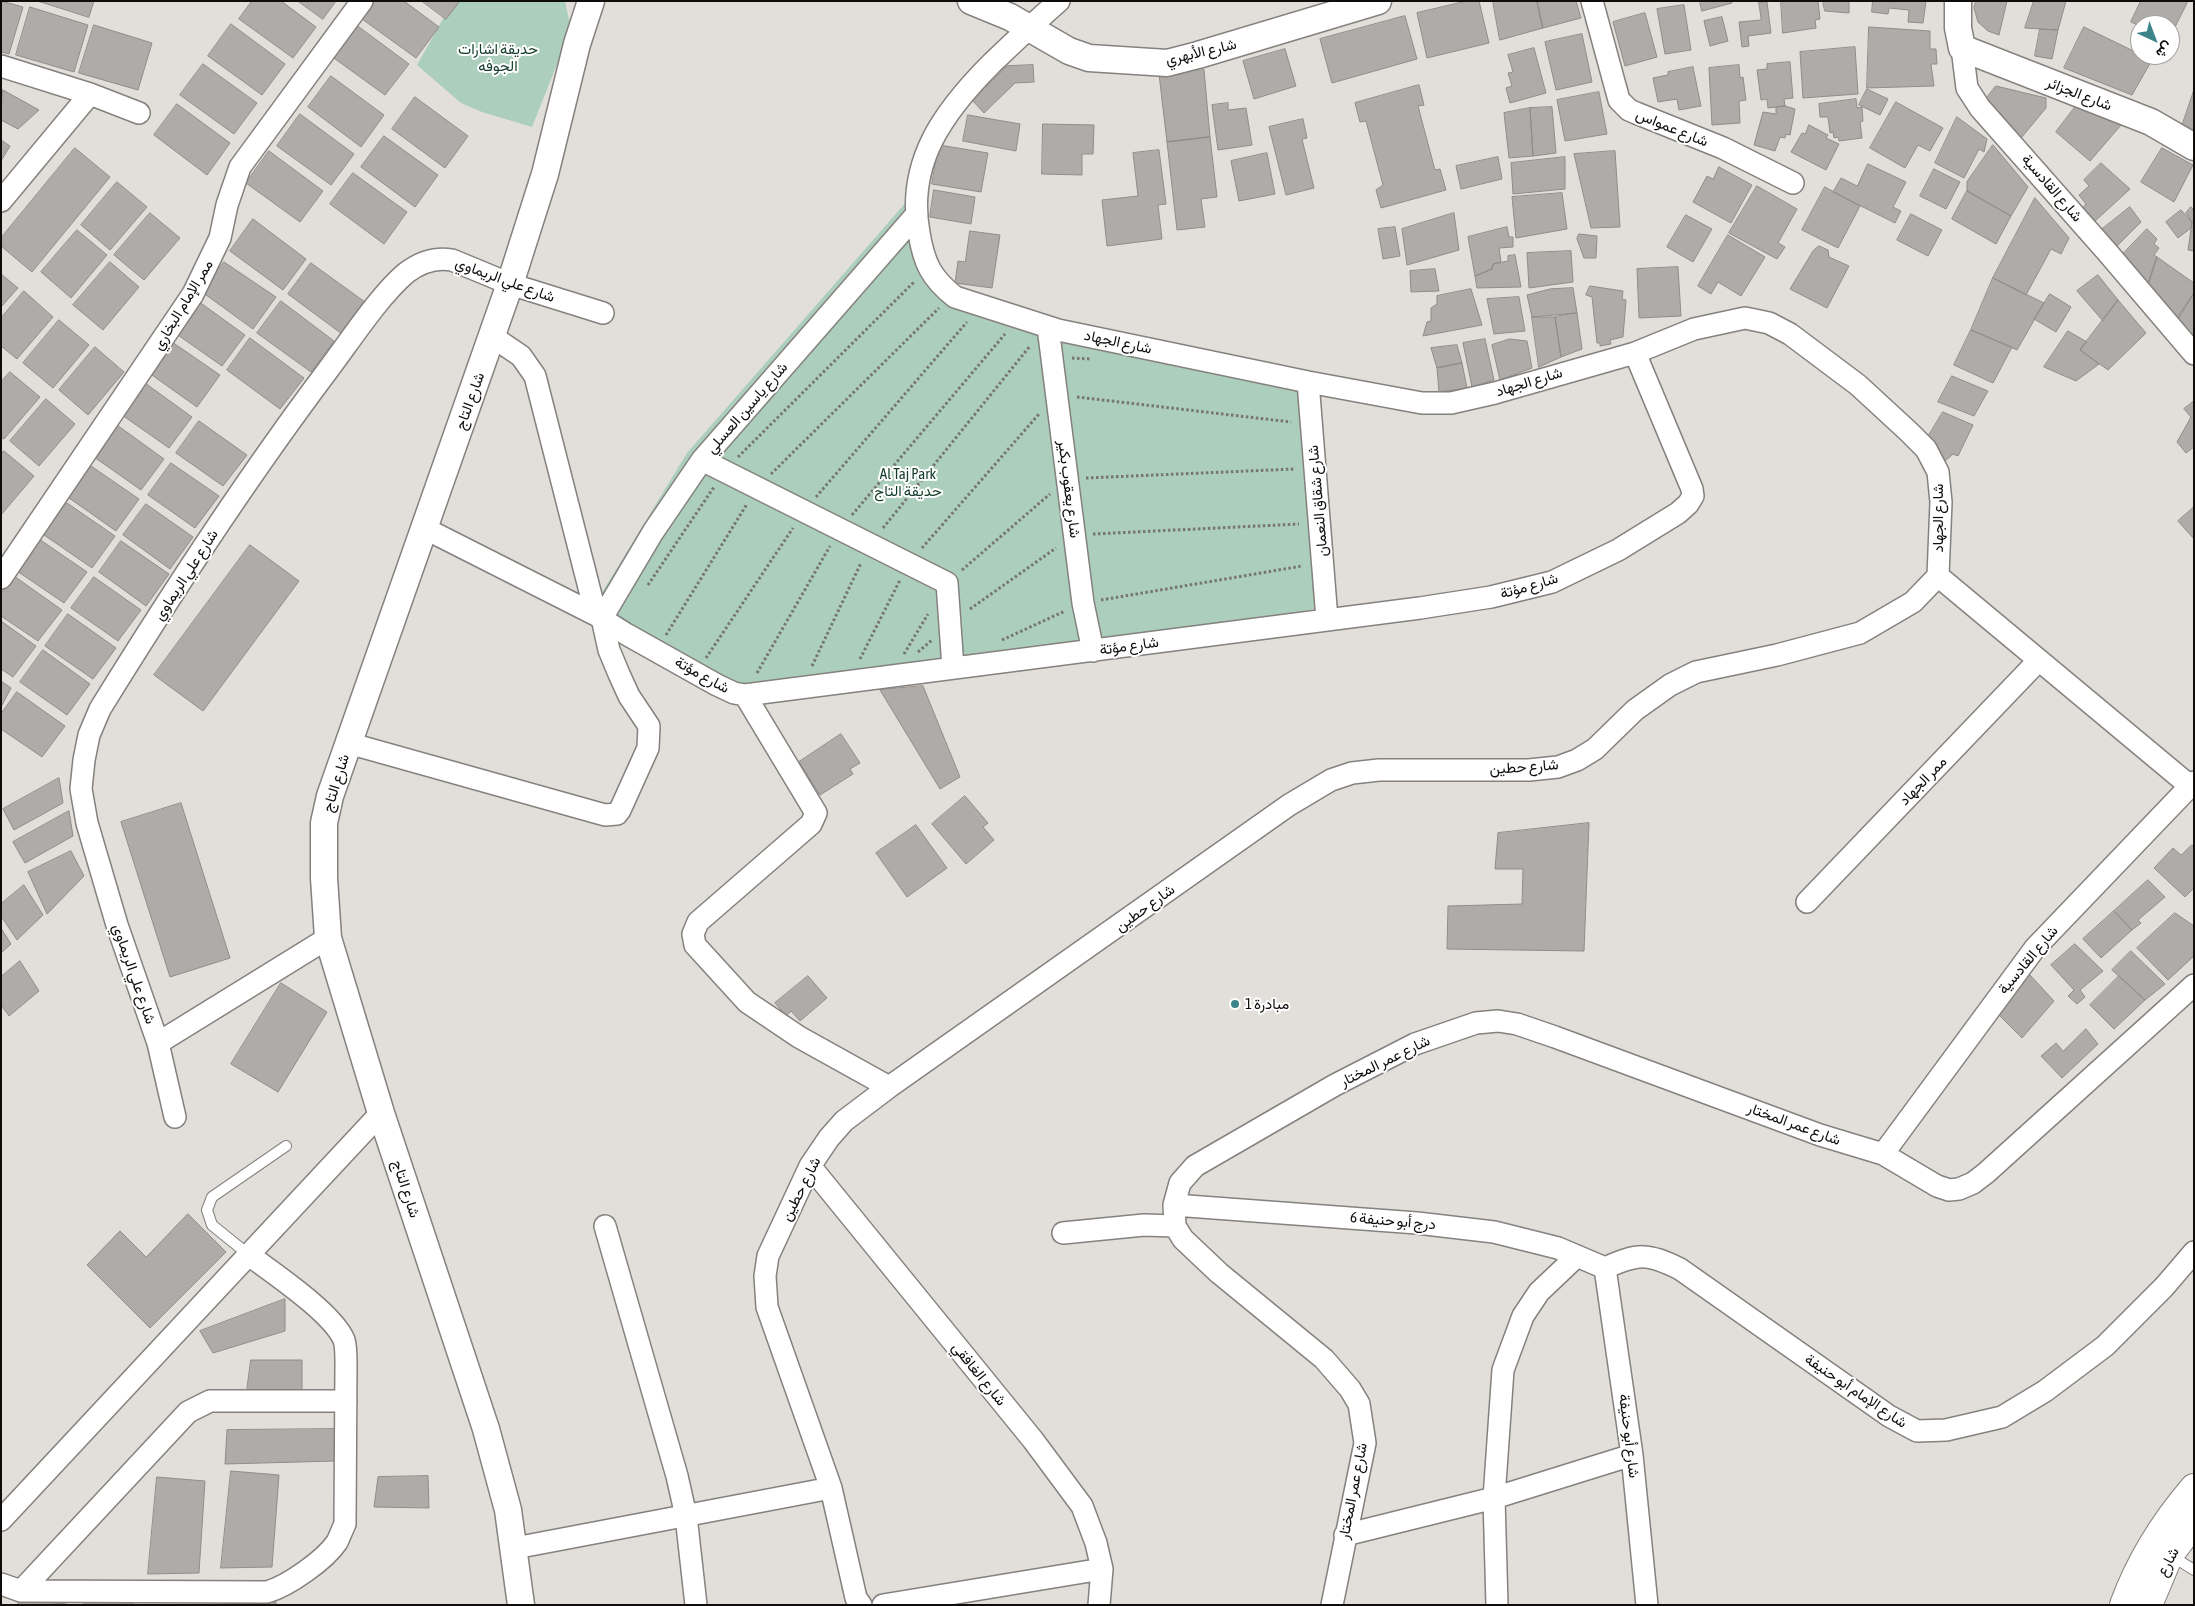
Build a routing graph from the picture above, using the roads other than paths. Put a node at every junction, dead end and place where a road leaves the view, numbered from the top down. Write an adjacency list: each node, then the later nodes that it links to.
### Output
1 (362, 1): 29 (street, ممر الإمام البخاري)
2 (569, 1): 10 (street)
3 (592, 1): 10 (street, شارع التاج)
4 (972, 1): 9 (street, شارع الأبهري)
5 (1059, 1): 9 (street, شارع الجهاد)
6 (1378, 1): 9 (street, شارع الأبهري)
7 (1592, 1): 16 (street, شارع عمواس)
8 (1958, 1): 11 (street, شارع القادسية)
9 (1029, 26): 18 (street, شارع الجهاد)
10 (577, 44): 19 (street, شارع التاج)
11 (1962, 48): 15 (street, شارع الجزائر); 24 (street, شارع القادسية)
12 (1, 66): 13 (street)
13 (90, 94): 14 (street); 17 (street)
14 (138, 113)
15 (2194, 147)
16 (1793, 183)
17 (1, 201)
18 (916, 215): 21 (street, شارع الجهاد); 26 (street, شارع ياسين العسلي)
19 (510, 284): 20 (street, شارع علي الريماوي); 22 (street, شارع التاج); 41 (street, شارع علي الريماوي)
20 (603, 313)
21 (1047, 326): 25 (street, شارع الجهاد); 32 (street, شارع يعقوب بكير)
22 (493, 337): 27 (street, شارع التاج); 30 (street)
23 (1635, 352): 25 (street, شارع الجهاد); 28 (street, شارع الجهاد); 31 (street, شارع مؤتة)
24 (2194, 354)
25 (1308, 382): 31 (street, شارع شقاق النعمان)
26 (702, 460): 30 (street, شارع ياسين العسلي); 34 (street)
27 (424, 528): 30 (street, شارع مؤتة); 36 (street, شارع التاج)
28 (1938, 576): 33 (street); 42 (street, شارع حطين)
29 (1, 578)
30 (599, 616): 35 (street, شارع مؤتة); 36 (street)
31 (1327, 619): 32 (street, شارع مؤتة)
32 (1093, 651): 34 (street, شارع مؤتة)
33 (2039, 660): 37 (street); 38 (street, ممر الجهاد)
34 (953, 668): 35 (street, شارع مؤتة)
35 (745, 695): 42 (street)
36 (348, 743): 39 (street, شارع التاج)
37 (2192, 784): 46 (street, شارع القادسية)
38 (1807, 902)
39 (328, 938): 41 (street); 43 (street, شارع التاج)
40 (2194, 985): 46 (street, شارع عمر المختار)
41 (158, 1043): 44 (street, شارع علي الريماوي)
42 (889, 1087): 47 (street, شارع حطين)
43 (381, 1113): 53 (street); 65 (street, شارع التاج)
44 (175, 1116)
45 (286, 1146): 53 (lane)
46 (1883, 1154): 48 (street, شارع عمر المختار)
47 (810, 1166): 58 (street, شارع حطين); 67 (street, شارع الغافقي)
48 (1174, 1205): 50 (street, شارع عمر المختار); 54 (street, درج أبو حنيفة 6)
49 (605, 1226): 61 (street)
50 (1175, 1226): 51 (street); 64 (street, شارع عمر المختار)
51 (1063, 1233)
52 (2194, 1252): 55 (street, شارع الإمام أبو حنيفة)
53 (249, 1255): 56 (street); 62 (street)
54 (1577, 1256): 55 (street, درج أبو حنيفة 6); 60 (street)
55 (1606, 1268): 57 (street, شارع أبو حنيفة)
56 (346, 1401): 70 (street); 70 (street)
57 (1632, 1456): 60 (street); 78 (street, شارع أبو حنيفة)
58 (831, 1488): 61 (street); 73 (street, شارع حطين)
59 (2194, 1488): 66 (main road)
60 (1494, 1498): 64 (street); 77 (street)
61 (686, 1516): 65 (street); 72 (street)
62 (1, 1520)
63 (2194, 1522): 66 (main road, شارع)
64 (1345, 1535): 76 (street, شارع عمر المختار)
65 (514, 1548): 71 (street, شارع التاج)
66 (2160, 1550): 68 (lane); 79 (main road); 80 (main road, شارع)
67 (1102, 1569): 74 (street); 75 (street, شارع الغافقي)
68 (2194, 1570)
69 (1, 1584): 70 (street)
70 (22, 1590)
71 (521, 1605)
72 (696, 1605)
73 (861, 1605)
74 (883, 1605)
75 (1099, 1605)
76 (1332, 1605)
77 (1497, 1605)
78 (1647, 1605)
79 (2124, 1605)
80 (2148, 1605)

